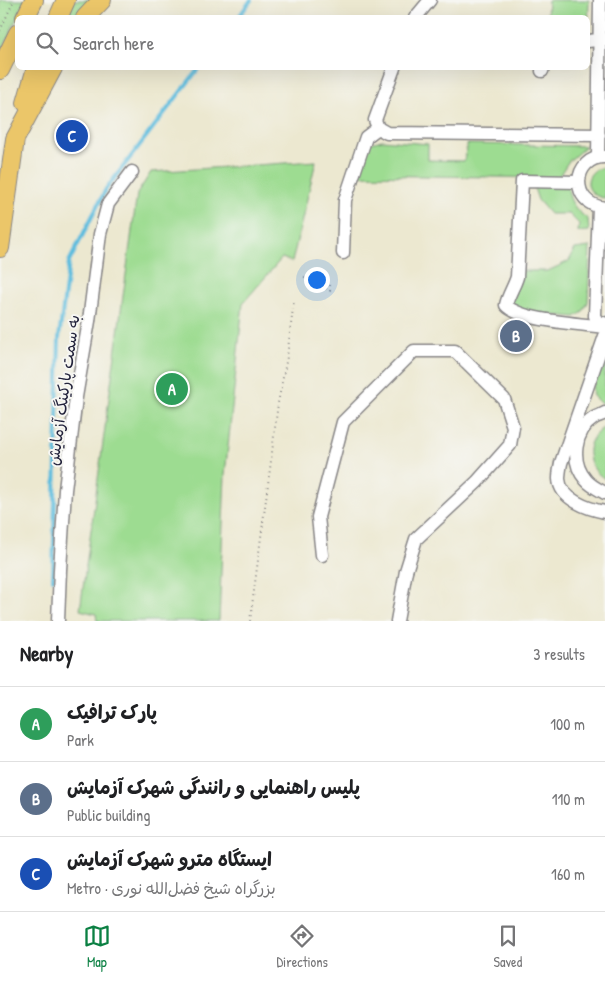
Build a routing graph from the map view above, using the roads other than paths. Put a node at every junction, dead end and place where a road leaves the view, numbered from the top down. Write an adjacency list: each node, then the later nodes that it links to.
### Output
1 (34, 0): 6 (highway)
2 (66, 0): 7 (highway)
3 (102, 0): 8 (highway)
4 (430, 0): 9 (lane)
5 (600, 0): 11 (lane)
6 (26, 15)
7 (59, 15)
8 (88, 15)
9 (418, 15)
10 (15, 39): 12 (highway)
11 (597, 40): 17 (lane)
12 (0, 70)
13 (35, 70): 18 (highway)
14 (52, 70): 18 (highway)
15 (393, 70): 16 (lane)
16 (378, 128): 17 (lane); 25 (lane)
17 (598, 135): 19 (lane)
18 (15, 139): 22 (highway); 24 (highway)
19 (602, 158): 21 (lane)
20 (132, 172): 32 (lane, به سمت پارکینگ آزمایش)
21 (579, 182): 23 (lane); 26 (lane)
22 (0, 183)
23 (602, 208): 26 (lane)
24 (0, 248)
25 (343, 252)
26 (604, 328): 28 (lane)
27 (605, 413): 28 (lane)
28 (573, 440): 29 (lane); 30 (lane)
29 (605, 492)
30 (605, 512)
31 (322, 555): 33 (lane)
32 (58, 621)
33 (397, 621)

